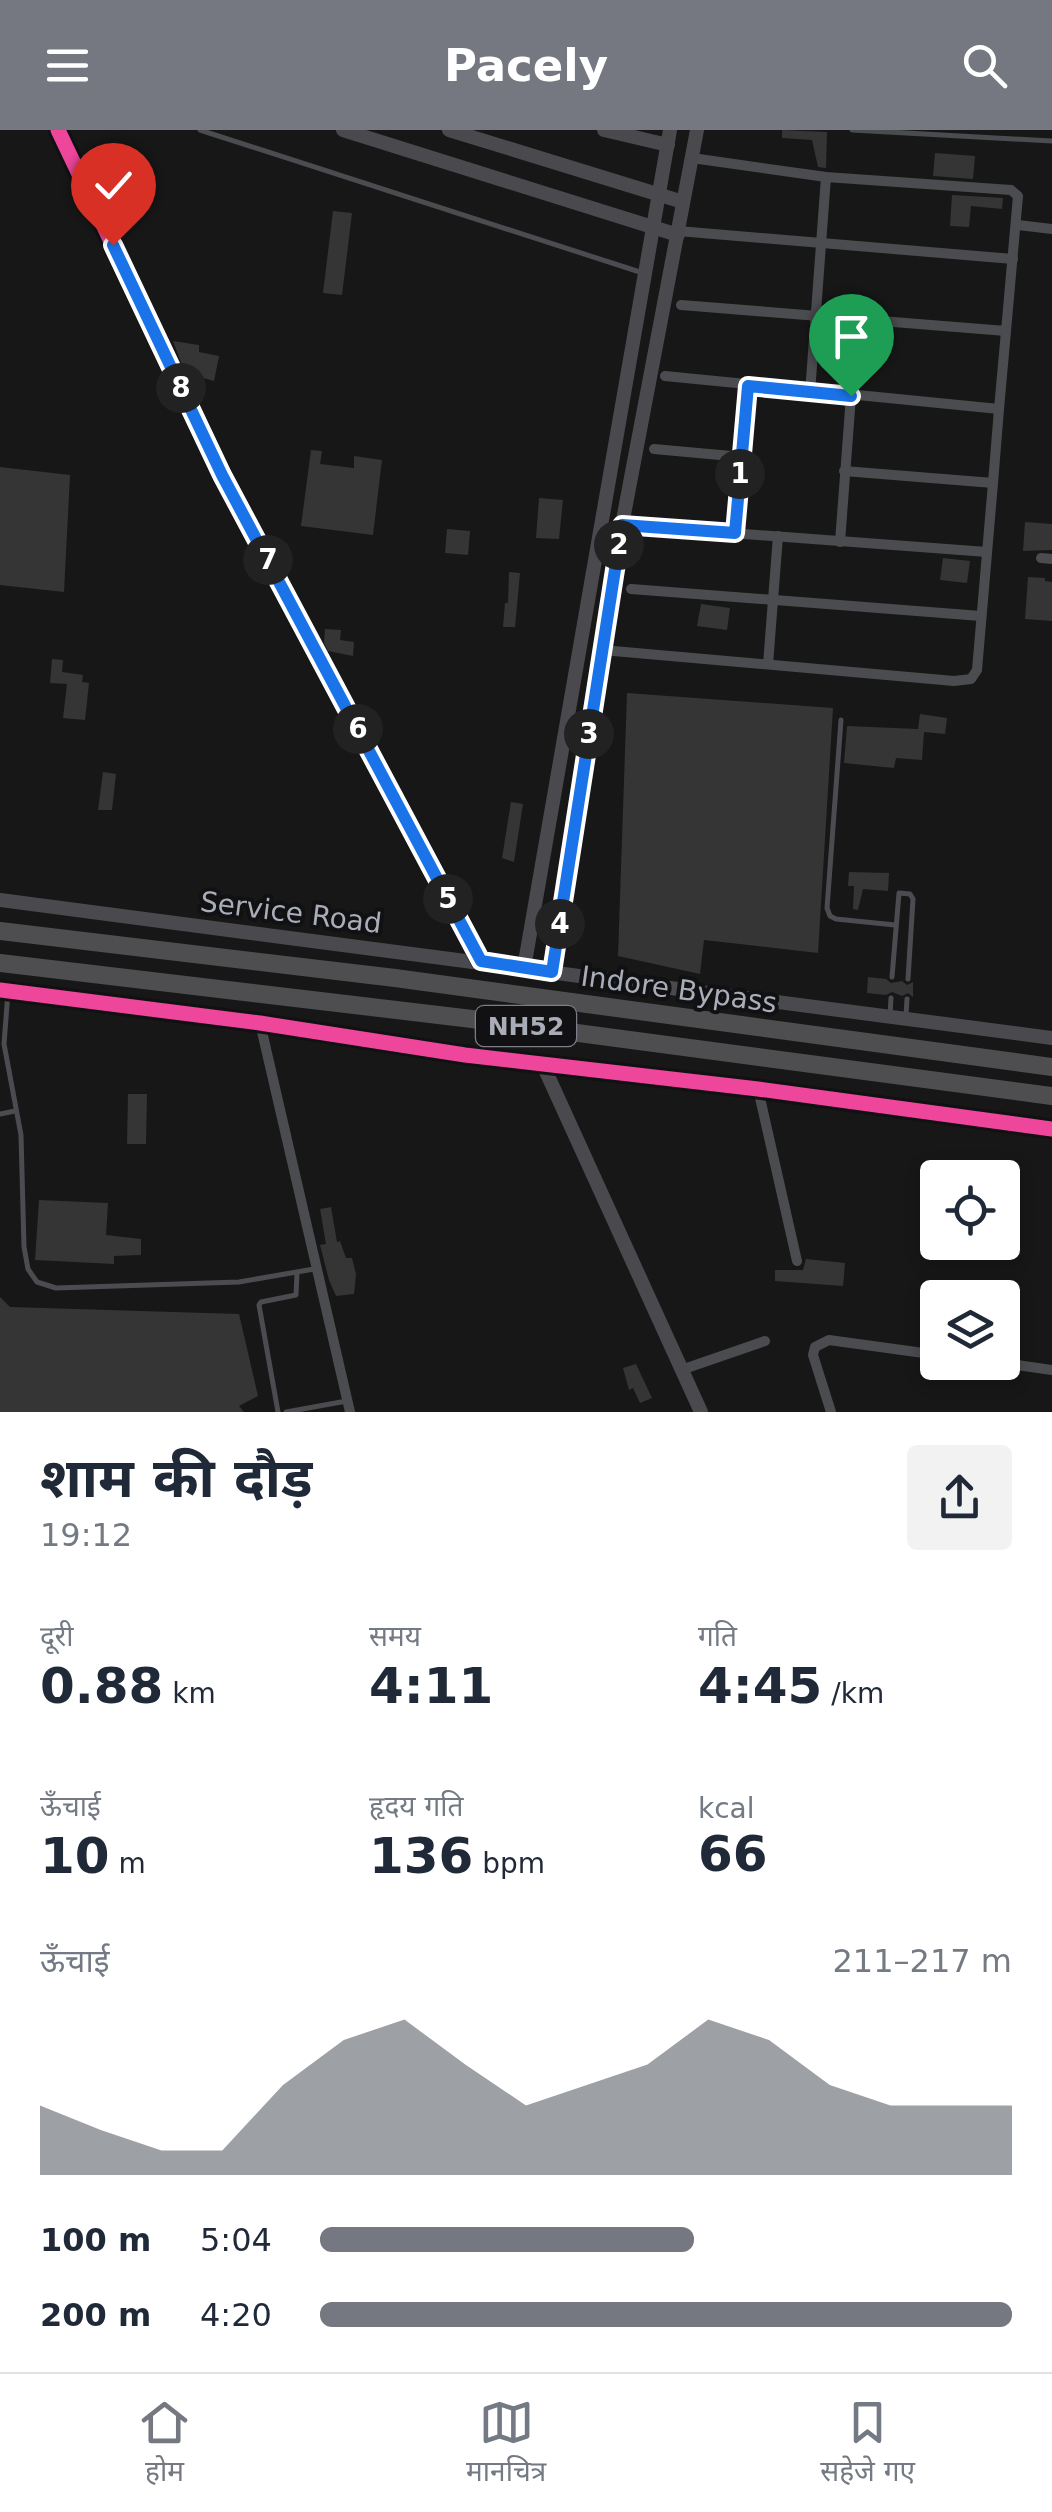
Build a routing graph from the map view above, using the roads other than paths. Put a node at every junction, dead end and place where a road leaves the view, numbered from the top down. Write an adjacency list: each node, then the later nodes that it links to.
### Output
1 (58, 130): 47 (street)
2 (200, 130): 20 (lane)
3 (342, 130): 15 (street)
4 (449, 130): 12 (street)
5 (604, 130): 8 (street)
6 (696, 130): 10 (street)
7 (852, 130): 9 (lane)
8 (669, 138): 12 (street)
9 (1052, 141)
10 (692, 158): 11 (street); 13 (street)
11 (826, 177): 14 (street); 18 (street)
12 (659, 196): 13 (street); 15 (street)
13 (684, 202): 17 (street)
14 (1018, 225): 16 (street); 19 (street)
15 (653, 228): 17 (street); 20 (street)
16 (1052, 228)
17 (678, 233): 18 (street); 33 (street)
18 (822, 244): 19 (street); 22 (street)
19 (1013, 259): 23 (street)
20 (646, 274): 49 (street)
21 (681, 305): 22 (street)
22 (816, 316): 23 (street); 26 (street)
23 (1006, 331): 28 (street)
24 (665, 376): 25 (street)
25 (748, 386): 26 (street); 30 (street)
26 (810, 393): 27 (street)
27 (851, 396): 28 (street); 31 (street)
28 (999, 409): 32 (street)
29 (654, 449): 30 (street)
30 (742, 457): 34 (street)
31 (844, 471): 32 (street); 36 (street)
32 (993, 483): 37 (street)
33 (622, 525): 34 (street); 41 (street)
34 (735, 533): 35 (street)
35 (778, 536): 36 (street); 39 (street)
36 (840, 542): 37 (street)
37 (987, 552): 40 (street)
38 (632, 588): 39 (street)
39 (772, 600): 40 (street); 42 (street)
40 (981, 616): 42 (street)
41 (602, 650): 42 (street); 50 (street)
42 (768, 664)
43 (841, 720): 45 (lane)
44 (0, 900): 47 (street, Service Road)
45 (895, 925): 51 (lane); 52 (lane)
46 (0, 930): 60 (highway, Indore Bypass / NH52)
47 (481, 961): 49 (street, Service Road)
48 (0, 962): 62 (highway, Indore Bypass / NH52)
49 (524, 968): 50 (street, Service Road)
50 (552, 972): 56 (street, Service Road)
51 (892, 977)
52 (908, 979)
53 (4, 990): 57 (street); 63 (lane)
54 (891, 998): 56 (lane)
55 (907, 998): 56 (lane)
56 (898, 1017): 58 (street, Service Road)
57 (260, 1023): 59 (street); 67 (street)
58 (1052, 1038)
59 (542, 1065): 61 (street); 72 (street)
60 (1052, 1068)
61 (758, 1088): 65 (street); 66 (street)
62 (1052, 1096)
63 (16, 1111): 64 (lane); 68 (lane)
64 (0, 1114)
65 (1052, 1129)
66 (796, 1261)
67 (317, 1268): 68 (lane); 74 (street)
68 (297, 1274): 75 (lane)
69 (766, 1341): 72 (street)
70 (920, 1352): 77 (street)
71 (1020, 1365): 73 (street)
72 (682, 1370): 76 (street)
73 (1052, 1370)
74 (349, 1406): 75 (lane)
75 (282, 1412)
76 (702, 1412)
77 (831, 1412)

